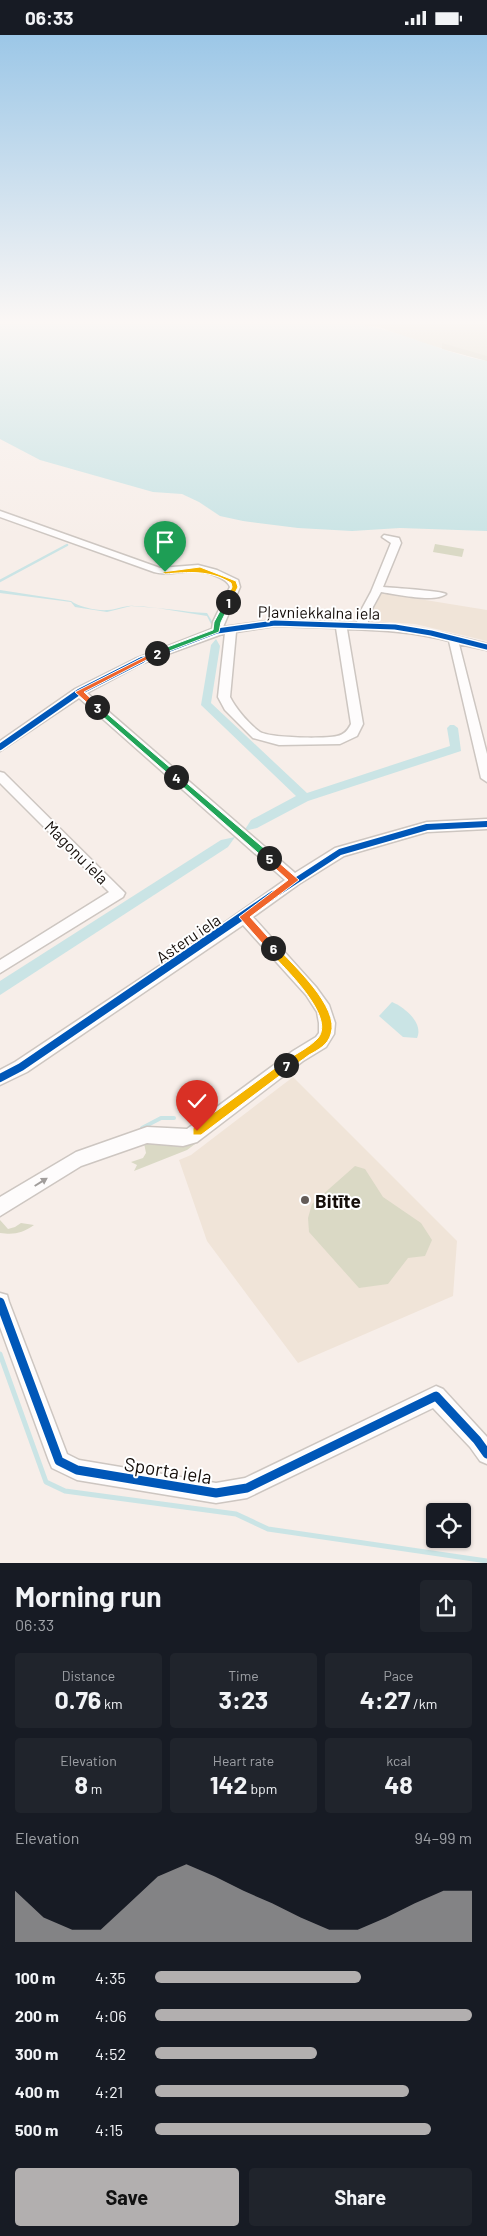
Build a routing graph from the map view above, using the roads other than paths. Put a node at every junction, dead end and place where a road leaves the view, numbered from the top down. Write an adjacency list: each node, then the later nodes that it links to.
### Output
1 (0, 514): 8 (street)
2 (387, 537): 3 (street)
3 (378, 589): 4 (street); 6 (street)
4 (441, 594)
5 (341, 625): 6 (street, Pļavniekkalna iela); 7 (street, Pļavniekkalna iela); 7 (street)
6 (362, 626): 9 (street, Pļavniekkalna iela)
7 (232, 628): 8 (street, Pļavniekkalna iela)
8 (217, 631): 11 (street, Pļavniekkalna iela)
9 (455, 639): 10 (street, Pļavniekkalna iela); 14 (street)
10 (487, 647)
11 (79, 692): 12 (street, Pļavniekkalna iela); 16 (street)
12 (0, 747)
13 (0, 776): 18 (street, Magoņu iela)
14 (487, 778)
15 (487, 824): 16 (street, Asteru iela)
16 (294, 880): 17 (street, Asteru iela)
17 (244, 917): 19 (street, Asteru iela); 20 (street, one-way to 17)
18 (0, 967)
19 (0, 1078)
20 (0, 1207)
21 (0, 1303): 22 (street, Sporta iela)
22 (487, 1454)

